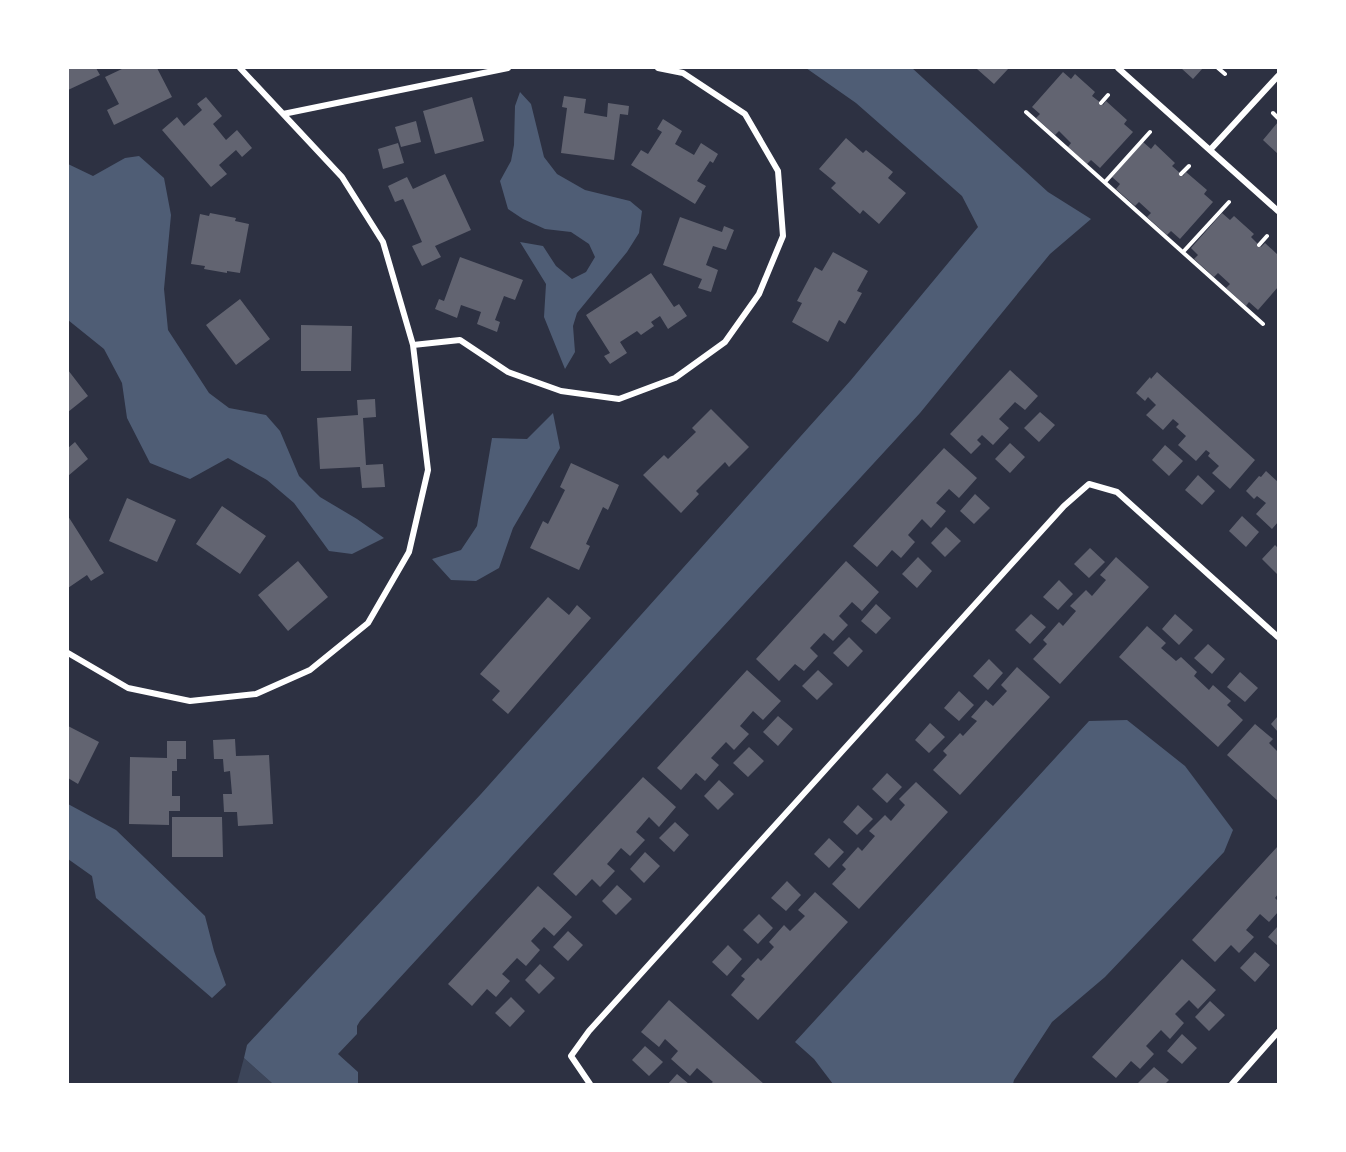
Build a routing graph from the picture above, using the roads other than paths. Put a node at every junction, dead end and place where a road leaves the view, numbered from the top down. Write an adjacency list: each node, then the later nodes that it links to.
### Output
1 (240, 68): 6 (street)
2 (508, 68): 6 (street)
3 (658, 68): 9 (street)
4 (1118, 68): 7 (street)
5 (1278, 75): 7 (street)
6 (283, 114): 9 (street)
7 (1210, 150): 8 (street)
8 (1278, 211)
9 (413, 345): 11 (street)
10 (1278, 637): 13 (street)
11 (68, 653)
12 (1278, 1032): 14 (street)
13 (590, 1084)
14 (1232, 1084)

